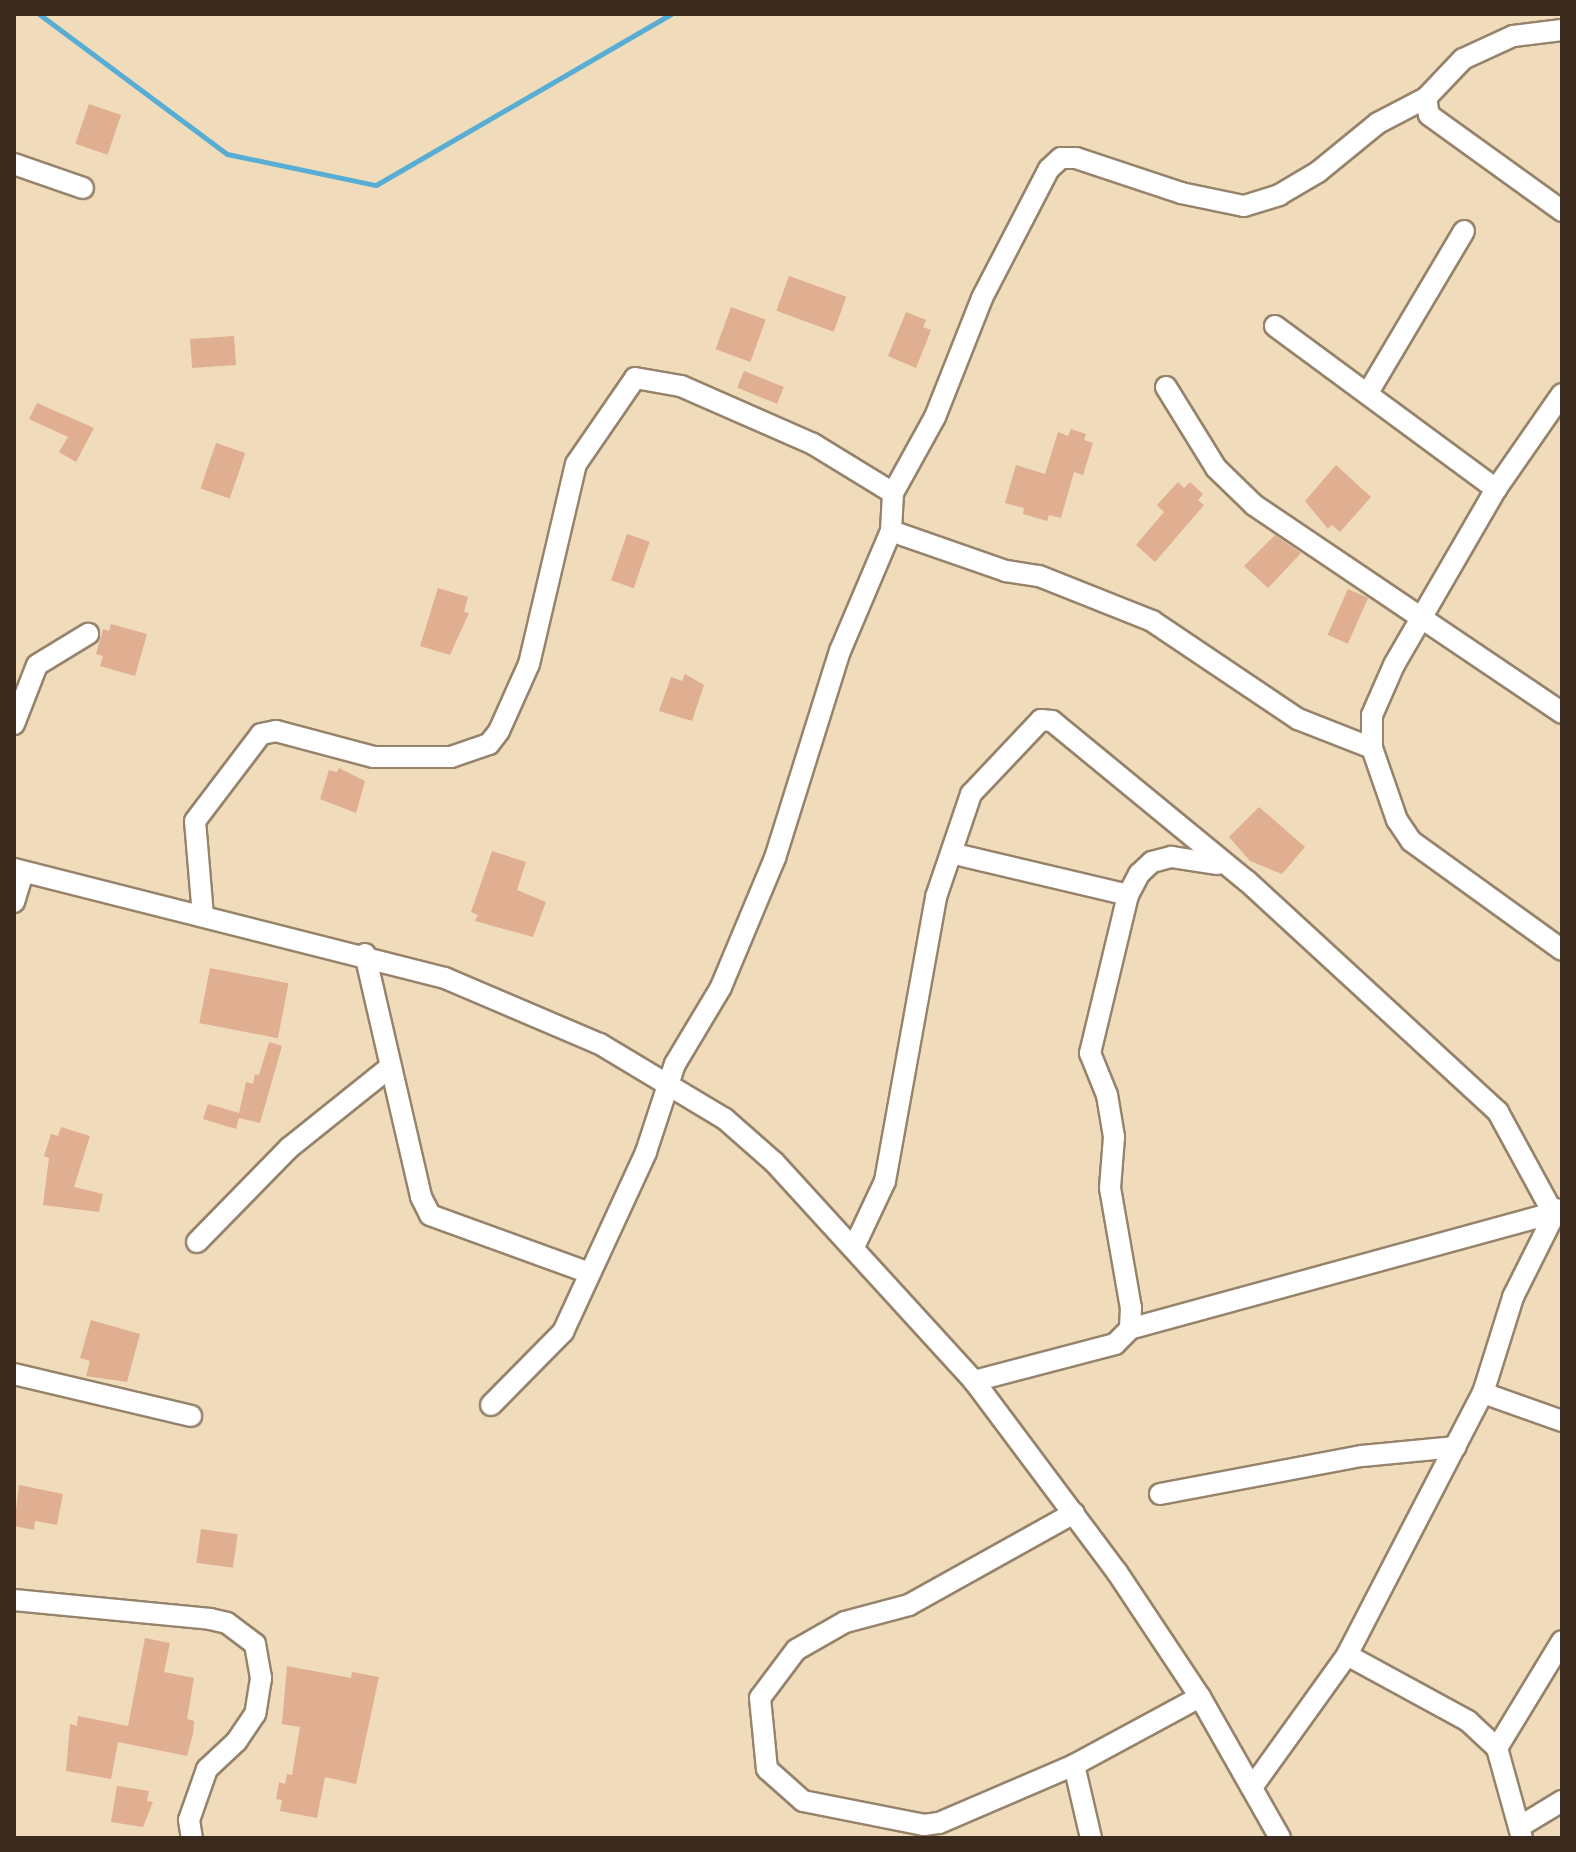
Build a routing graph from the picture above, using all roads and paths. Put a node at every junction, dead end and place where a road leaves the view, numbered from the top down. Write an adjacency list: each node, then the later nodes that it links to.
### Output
1 (1562, 30): 2 (street)
2 (1426, 98): 5 (street); 12 (street)
3 (14, 164): 4 (street)
4 (83, 188)
5 (1562, 211)
6 (1464, 231): 9 (street)
7 (1275, 326): 9 (street)
8 (1166, 387): 14 (street)
9 (1369, 391): 11 (street)
10 (1562, 394): 11 (street)
11 (1496, 489): 14 (street)
12 (893, 493): 13 (street); 24 (street)
13 (891, 531): 18 (street); 28 (street)
14 (1421, 622): 16 (street); 18 (street)
15 (88, 634): 17 (street)
16 (1562, 713)
17 (14, 724)
18 (1372, 748): 25 (street)
19 (955, 854): 20 (street); 22 (street); 31 (street)
20 (1223, 866): 22 (street); 29 (street)
21 (18, 870): 23 (street); 24 (street)
22 (1128, 895): 33 (street)
23 (14, 902)
24 (203, 916): 26 (street)
25 (1562, 950)
26 (365, 954): 27 (street); 28 (street)
27 (390, 1067): 30 (street); 32 (street)
28 (670, 1083): 31 (street); 32 (street)
29 (1557, 1208): 33 (street); 36 (street)
30 (197, 1242)
31 (854, 1247): 35 (street)
32 (589, 1273): 37 (street)
33 (1130, 1329): 35 (street)
34 (14, 1374): 38 (street)
35 (974, 1381): 42 (street)
36 (1483, 1393): 39 (street); 40 (street)
37 (491, 1405)
38 (191, 1416)
39 (1562, 1421)
40 (1456, 1447): 41 (street); 45 (street)
41 (1160, 1494)
42 (1074, 1513): 46 (street); 48 (street)
43 (14, 1600): 52 (street)
44 (1562, 1641): 47 (street)
45 (1347, 1655): 47 (street); 49 (street)
46 (1200, 1697): 48 (street); 49 (street)
47 (1497, 1748): 51 (street)
48 (1074, 1765): 53 (street)
49 (1253, 1786): 54 (street)
50 (1562, 1801): 51 (street)
51 (1520, 1832)
52 (192, 1838)
53 (1091, 1838)
54 (1280, 1838)

